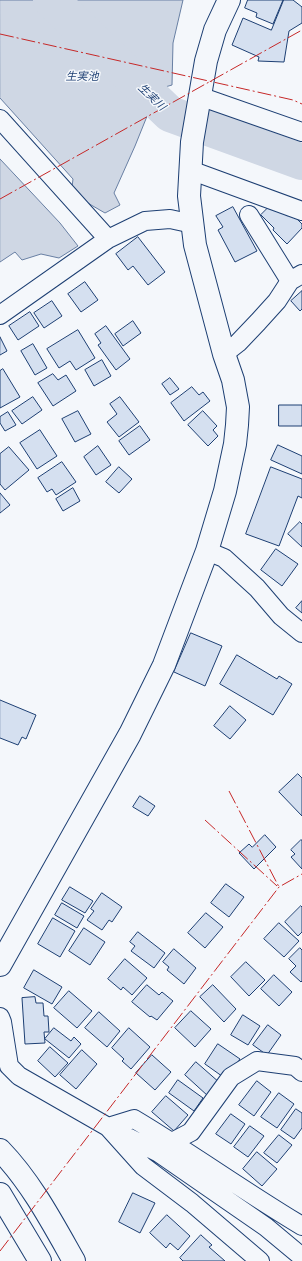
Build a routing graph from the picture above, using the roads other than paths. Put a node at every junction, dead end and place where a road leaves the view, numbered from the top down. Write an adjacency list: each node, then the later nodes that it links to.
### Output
1 (229, 0): 2 (street)
2 (199, 96): 4 (street); 5 (street)
3 (0, 120): 9 (street)
4 (302, 132)
5 (190, 170): 6 (street); 8 (street)
6 (302, 210)
7 (248, 215): 10 (street)
8 (193, 224): 9 (street); 12 (street)
9 (108, 239): 11 (street)
10 (296, 277): 12 (street)
11 (0, 315)
12 (224, 354): 13 (street)
13 (207, 551): 14 (street); 15 (street)
14 (302, 633)
15 (0, 965)
16 (0, 1017): 18 (street)
17 (302, 1072): 19 (street)
18 (108, 1127): 19 (street); 23 (street); 26 (street)
19 (172, 1142): 22 (street)
20 (0, 1150): 25 (street)
21 (0, 1194): 24 (street)
22 (302, 1226)
23 (302, 1258)
24 (40, 1261)
25 (74, 1261)
26 (260, 1261)

